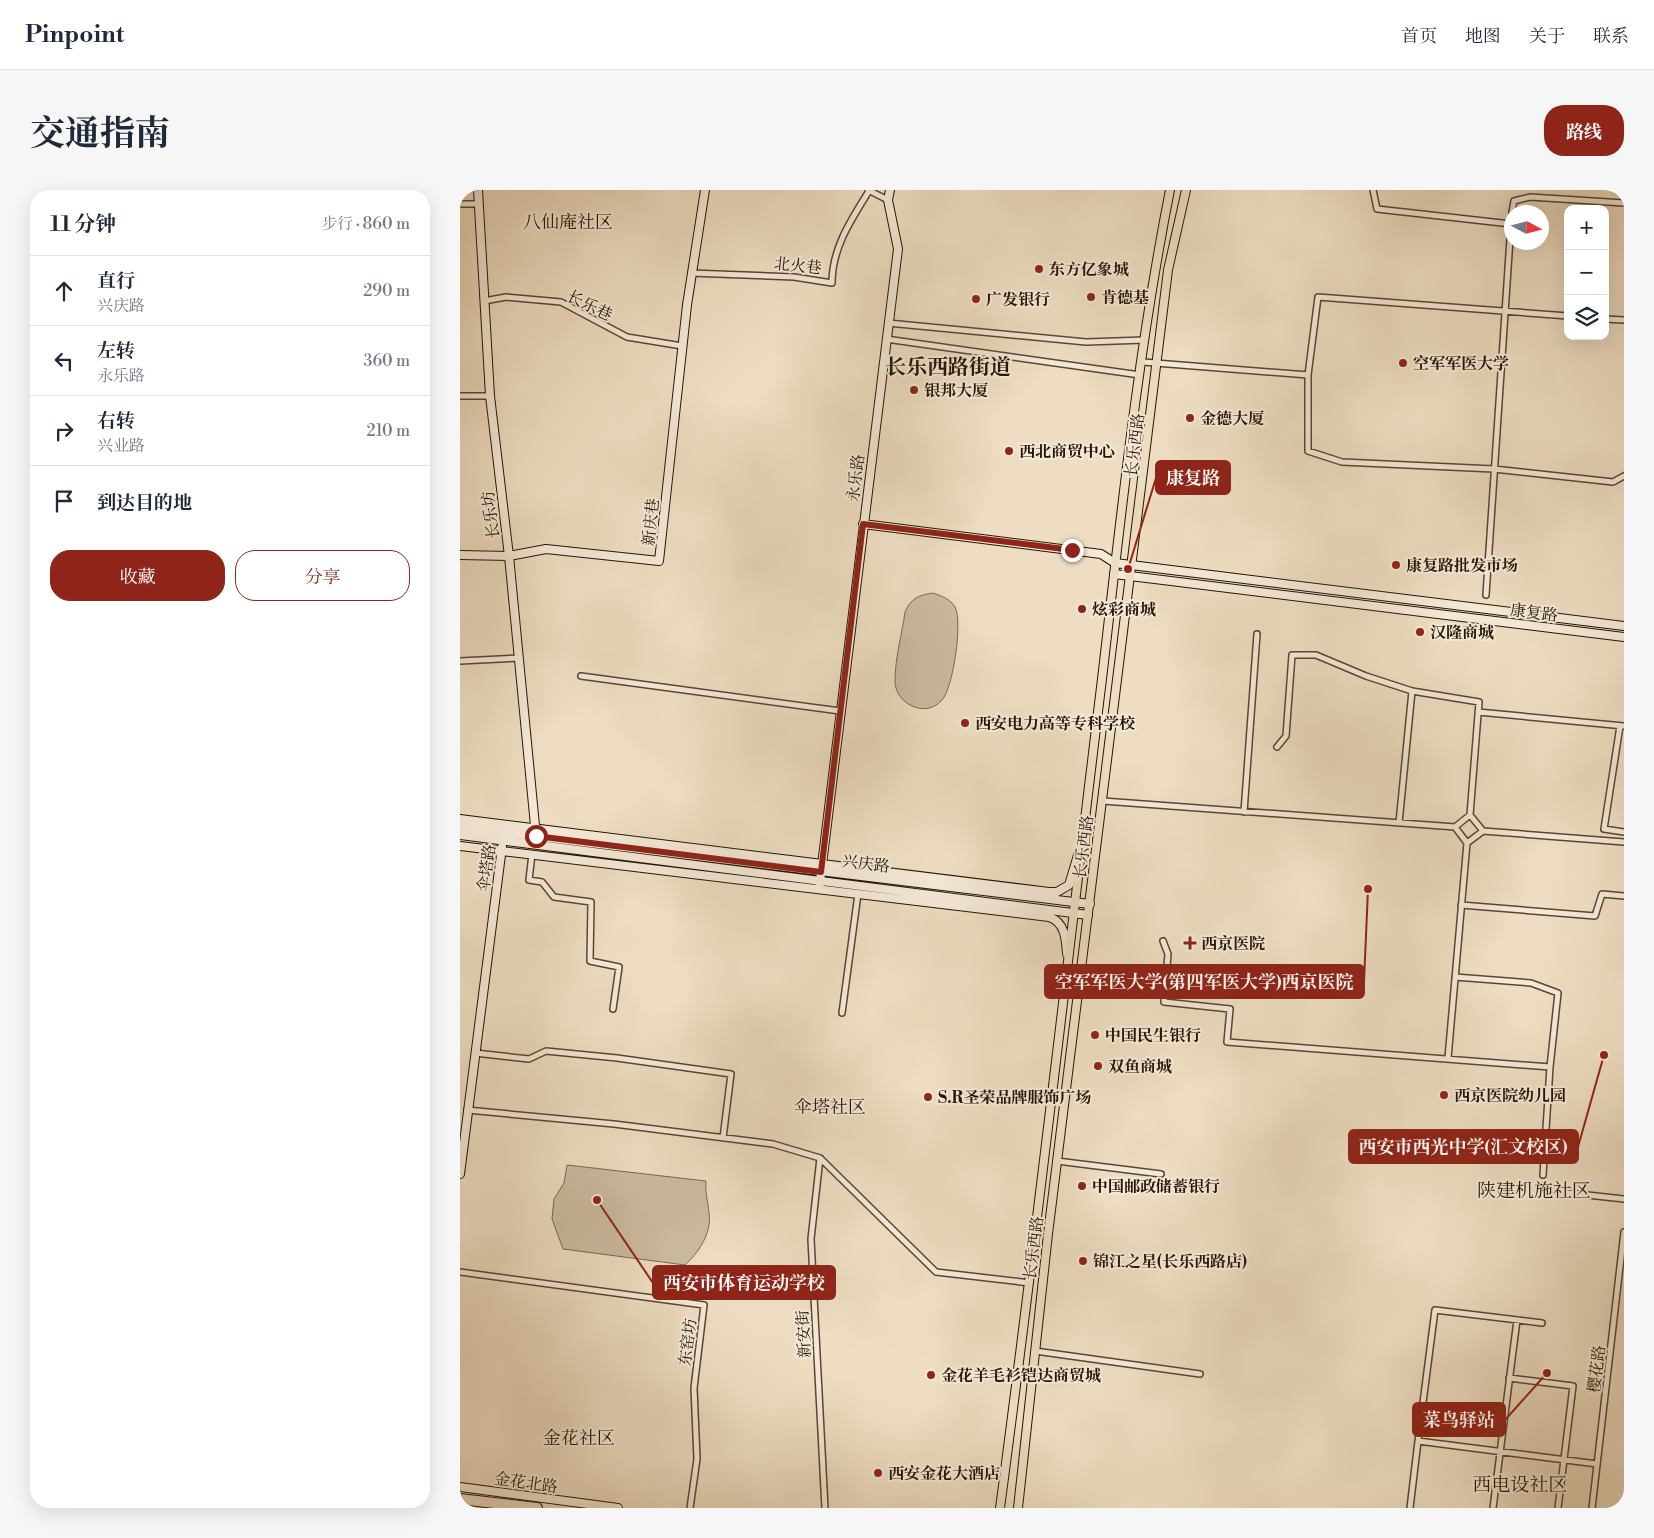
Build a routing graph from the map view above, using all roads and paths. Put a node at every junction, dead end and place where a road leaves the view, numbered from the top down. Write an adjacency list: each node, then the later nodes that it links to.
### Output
1 (478, 190): 11 (street, 长乐坊)
2 (705, 190): 15 (street)
3 (868, 190): 8 (street, 北火巷); 15 (street, 北火巷)
4 (890, 190): 8 (street, 永乐路)
5 (1170, 190): 23 (main road, 长乐西路)
6 (1186, 190): 26 (main road, 长乐西路)
7 (1373, 190): 13 (street)
8 (888, 200): 21 (street, 永乐路)
9 (1624, 203): 12 (street)
10 (460, 204): 11 (street)
11 (479, 204): 16 (street, 长乐坊)
12 (1513, 205)
13 (1504, 223)
14 (1509, 250): 17 (street)
15 (691, 273): 24 (street)
16 (484, 302): 24 (street, 长乐巷); 30 (street, 长乐坊)
17 (1504, 312): 18 (street); 27 (street); 31 (street)
18 (1564, 316)
19 (1609, 319): 20 (street)
20 (1624, 320)
21 (888, 323): 22 (street, 永乐路); 23 (street)
22 (886, 339): 28 (street); 33 (street, 永乐路)
23 (1145, 340): 25 (main road, 长乐西路)
24 (682, 346): 35 (street, 新庆巷)
25 (1142, 362): 26 (street); 28 (main road, 长乐西路)
26 (1158, 364): 27 (street); 37 (main road, 长乐西路)
27 (1308, 374): 31 (street)
28 (1140, 375): 36 (main road, 长乐西路)
29 (460, 396): 30 (street)
30 (490, 396): 35 (street, 长乐坊)
31 (1494, 468): 32 (street); 40 (street)
32 (1624, 476)
33 (863, 524): 36 (street, 康复路); 48 (street, 永乐路)
34 (460, 555): 35 (street, 新庆巷)
35 (509, 556): 44 (street, 长乐坊)
36 (1115, 563): 37 (street, 康复路); 38 (main road, 长乐西路)
37 (1132, 565): 39 (main road, 长乐西路); 41 (street, 康复路)
38 (1114, 574): 39 (street, 康复路); 65 (main road, 长乐西路)
39 (1131, 576): 43 (street, 康复路); 52 (main road, 长乐西路)
40 (1486, 595)
41 (1624, 626)
42 (1257, 634): 53 (street)
43 (1624, 637)
44 (519, 658): 45 (street); 61 (street, 长乐坊)
45 (460, 661)
46 (581, 676): 48 (street)
47 (1412, 690): 49 (street); 51 (street); 56 (street)
48 (840, 711): 71 (street, 永乐路)
49 (1478, 712): 50 (street); 54 (street)
50 (1622, 726): 62 (street)
51 (1277, 747)
52 (1103, 801): 53 (street); 78 (main road, 长乐西路)
53 (1244, 812): 56 (street)
54 (1470, 815): 58 (street); 59 (street)
55 (460, 819): 61 (street)
56 (1399, 823): 58 (street)
57 (460, 826): 60 (street, 兴庆路)
58 (1455, 828): 67 (street)
59 (1483, 831): 66 (street); 67 (street)
60 (504, 832): 61 (street, 兴庆路); 64 (street, 伞塔路)
61 (536, 832): 71 (street, 兴庆路)
62 (1624, 832)
63 (460, 835): 64 (street, 兴庆路)
64 (503, 841): 69 (street, 伞塔路); 72 (street, 兴庆路)
65 (1082, 841): 73 (street); 77 (main road, 长乐西路)
66 (1624, 842)
67 (1467, 843): 79 (street)
68 (460, 846): 69 (street)
69 (502, 851): 70 (street); 87 (street, 伞塔路)
70 (532, 854): 72 (street); 85 (street)
71 (821, 868): 72 (street, 永乐路); 73 (street); 76 (street, 兴庆路)
72 (820, 885): 74 (street); 80 (street, 兴庆路)
73 (1022, 888): 76 (street)
74 (858, 894): 83 (street); 86 (street)
75 (1624, 896): 79 (street)
76 (1037, 897): 77 (street, 兴庆路)
77 (1074, 902): 78 (street, 兴庆路); 80 (main road, 长乐西路)
78 (1090, 904): 81 (main road, 长乐西路)
79 (1461, 905): 84 (street)
80 (1073, 913): 81 (street, 兴庆路); 83 (main road, 长乐西路)
81 (1088, 915): 93 (main road, 长乐西路)
82 (1163, 940): 88 (street)
83 (1067, 961): 101 (main road, 长乐西路)
84 (1455, 977): 88 (street); 89 (street)
85 (613, 1008)
86 (842, 1014)
87 (475, 1053): 90 (street, 伞塔路); 91 (street)
88 (1448, 1058): 89 (street)
89 (1550, 1067): 96 (street)
90 (467, 1110): 91 (street); 94 (street, 伞塔路)
91 (723, 1138): 92 (street)
92 (820, 1158): 101 (street); 116 (street, 新安街)
93 (1057, 1161): 95 (street); 104 (main road, 长乐西路)
94 (460, 1174)
95 (1161, 1174)
96 (1543, 1175)
97 (1569, 1192): 98 (street)
98 (1624, 1199)
99 (1624, 1232): 110 (street, 樱花路)
100 (460, 1272): 115 (street, 东窑坊)
101 (1030, 1283): 117 (main road, 长乐西路)
102 (1517, 1320): 103 (street); 106 (street); 107 (street)
103 (1542, 1323)
104 (1035, 1351): 105 (street); 118 (main road, 长乐西路)
105 (1200, 1374)
106 (1510, 1378): 108 (street); 109 (street)
107 (1418, 1441): 108 (street); 119 (street)
108 (1500, 1452): 109 (street); 120 (street)
109 (1564, 1459): 110 (street); 121 (street)
110 (1597, 1464): 122 (street, 樱花路)
111 (460, 1487): 114 (street, 金花北路)
112 (460, 1499): 113 (highway)
113 (536, 1508)
114 (618, 1508)
115 (690, 1508)
116 (825, 1508)
117 (1000, 1508)
118 (1018, 1508)
119 (1410, 1508)
120 (1493, 1508)
121 (1558, 1508)
122 (1592, 1508)

